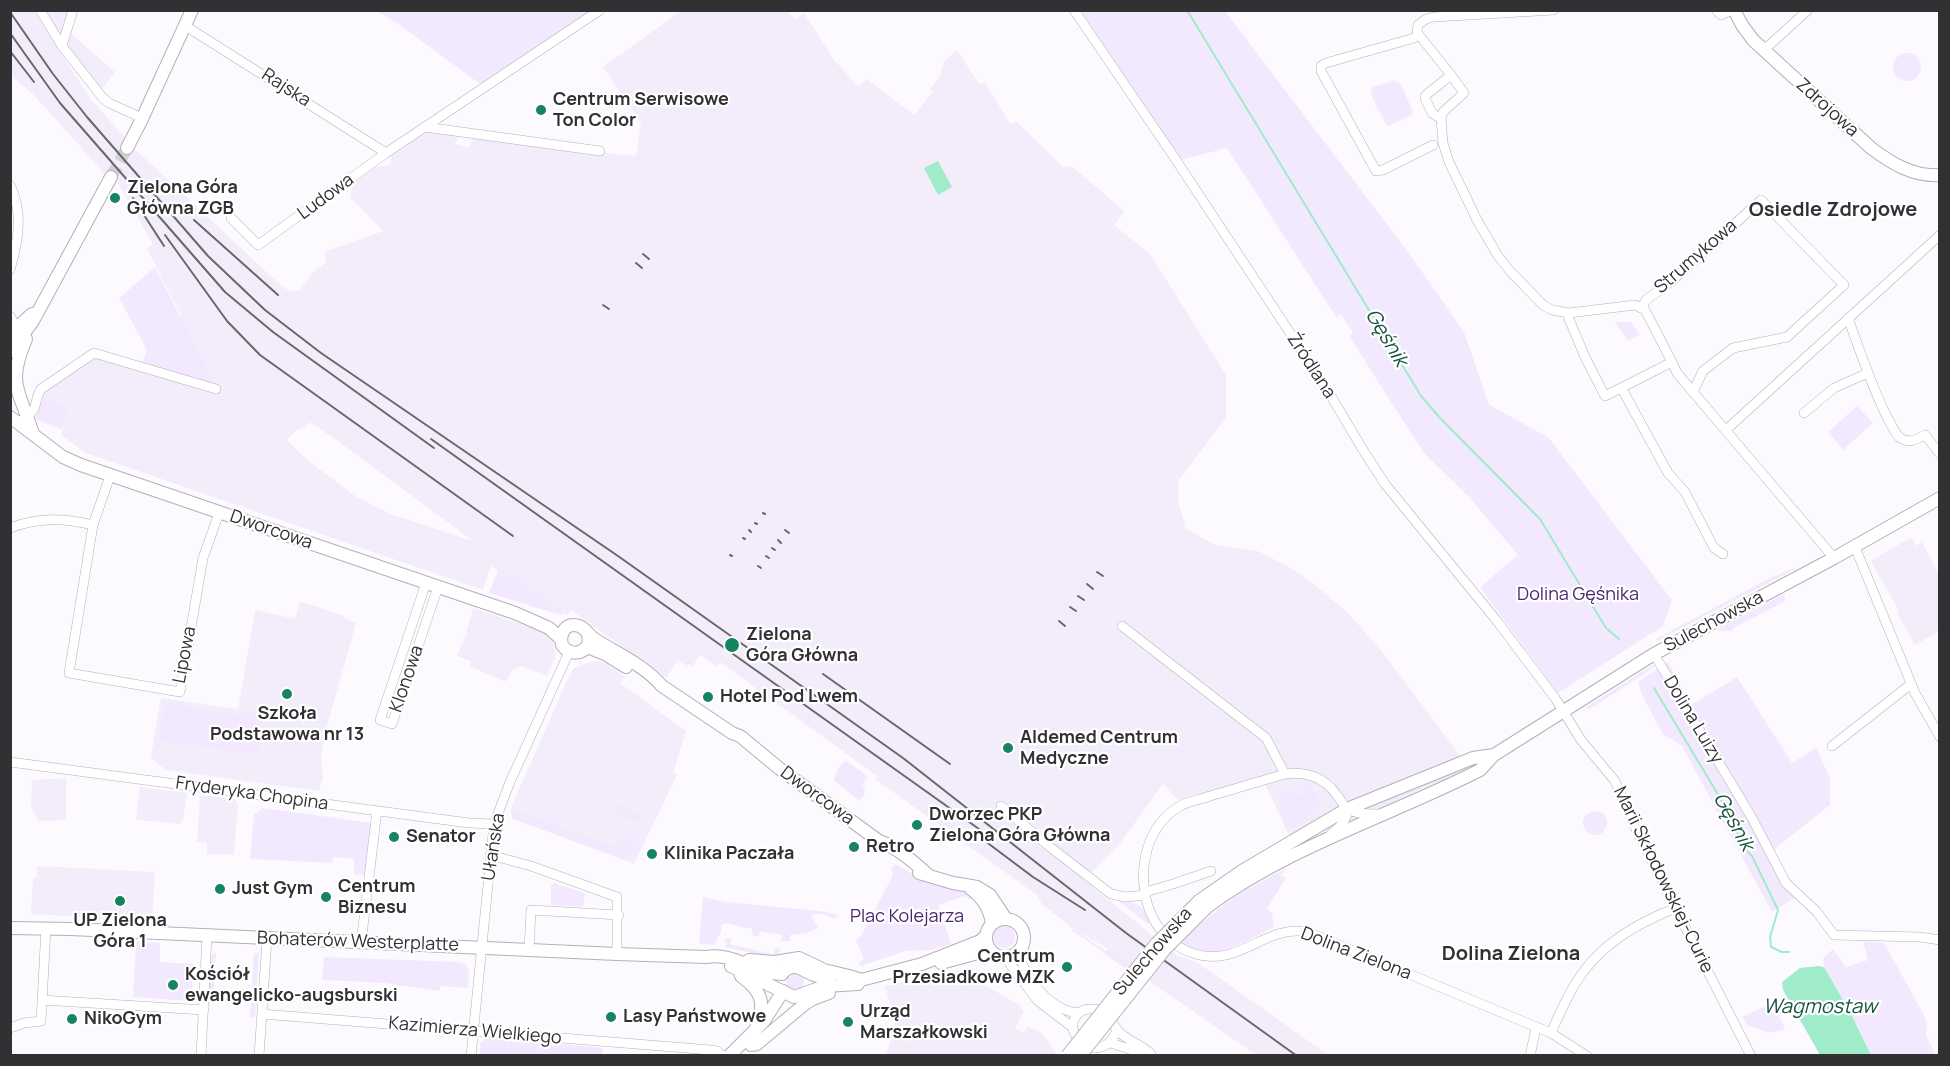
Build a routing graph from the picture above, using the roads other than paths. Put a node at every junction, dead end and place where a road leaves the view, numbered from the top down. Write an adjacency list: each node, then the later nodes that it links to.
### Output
1 (40, 10): 12 (street)
2 (73, 10): 12 (street)
3 (192, 10): 10 (street)
4 (600, 10): 17 (street, Ludowa)
5 (1074, 10): 65 (street, Źródlana)
6 (1554, 10): 11 (street)
7 (1716, 10): 8 (street)
8 (1733, 10): 13 (street, Zdrojowa)
9 (1808, 10): 13 (street)
10 (184, 26): 15 (street); 21 (street, Rajska)
11 (1415, 33): 14 (street); 18 (street)
12 (62, 46): 15 (street)
13 (1764, 50): 22 (street, Zdrojowa)
14 (1451, 75): 16 (street); 16 (street, Strumykowa)
15 (142, 118): 19 (street)
16 (1441, 119): 30 (street, Strumykowa)
17 (424, 127): 20 (street); 21 (street, Ludowa)
18 (1432, 145)
19 (127, 148)
20 (600, 151)
21 (386, 153): 25 (street, Ludowa)
22 (1940, 175)
23 (111, 177): 29 (street)
24 (10, 186): 27 (street)
25 (231, 218)
26 (1938, 240): 32 (street)
27 (10, 270)
28 (1641, 307): 30 (street, Strumykowa); 36 (street, Strumykowa); 40 (street, Strumykowa)
29 (38, 310): 33 (street); 34 (street)
30 (1569, 313): 39 (street)
31 (10, 316): 34 (street)
32 (1848, 318): 37 (street); 44 (street)
33 (29, 326): 34 (street); 43 (street)
34 (16, 333): 35 (street)
35 (10, 352)
36 (1672, 362): 39 (street); 40 (street, Strumykowa)
37 (1868, 373): 42 (street); 45 (street)
38 (216, 389): 43 (street)
39 (1622, 389): 52 (street)
40 (1693, 392): 44 (street, Strumykowa)
41 (10, 407): 43 (street, Dworcowa)
42 (1804, 413)
43 (18, 419): 46 (street, Dworcowa)
44 (1726, 430): 53 (street, Strumykowa)
45 (1940, 454)
46 (110, 476): 48 (street, Dworcowa); 49 (street)
47 (1940, 498): 51 (street, Sulechowska)
48 (219, 513): 49 (street, Lipowa); 54 (street, Dworcowa)
49 (93, 525): 50 (street)
50 (10, 528)
51 (1855, 547): 53 (street, Sulechowska); 63 (street)
52 (1723, 554)
53 (1834, 558): 62 (street, Sulechowska)
54 (432, 585): 54 (street, Klonowa); 55 (street, Dworcowa)
55 (515, 613): 56 (street, Dworcowa); 59 (street, Dworcowa)
56 (570, 626): 58 (street); 59 (street)
57 (1122, 626): 70 (street)
58 (588, 633): 60 (street); 64 (street, Dworcowa)
59 (561, 639): 61 (street)
60 (587, 647): 61 (street); 64 (street, Dworcowa)
61 (569, 652): 75 (street, Ułańska)
62 (1654, 654): 65 (street, Sulechowska); 90 (street, Dolina Luizy)
63 (1911, 684): 66 (street); 67 (street)
64 (662, 686): 79 (street, Dworcowa)
65 (1563, 712): 68 (street, Sulechowska); 82 (street, Marii Skłodowskiej-Curie)
66 (1940, 737)
67 (1832, 746)
68 (1494, 754): 72 (street, Sulechowska); 74 (street, Sulechowska)
69 (10, 762): 73 (street, Fryderyka Chopina)
70 (1285, 774): 72 (street); 80 (street)
71 (1001, 806): 80 (street)
72 (1347, 809): 74 (street); 76 (street, Sulechowska); 81 (street, Sulechowska)
73 (377, 811): 75 (street, Fryderyka Chopina); 91 (street)
74 (1384, 814): 76 (street, Sulechowska)
75 (494, 824): 77 (street, Ułańska)
76 (1320, 843): 81 (street, Sulechowska)
77 (490, 855): 83 (street); 92 (street, Ułańska)
78 (1211, 871): 80 (street)
79 (965, 885): 84 (street, Dworcowa); 87 (street, Dworcowa)
80 (1145, 894): 110 (street, Dolina Zielona)
81 (1203, 904): 124 (street, Sulechowska, bridge); 125 (street, Sulechowska, bridge)
82 (1676, 908): 114 (street); 128 (street, Marii Skłodowskiej-Curie)
83 (619, 915): 93 (street); 95 (street)
84 (1006, 919): 87 (street); 94 (street)
85 (10, 928): 86 (street, Bohaterów Westerplatte)
86 (46, 928): 88 (street, Bohaterów Westerplatte); 104 (street)
87 (989, 930): 96 (street); 98 (street)
88 (207, 935): 89 (street, Bohaterów Westerplatte); 105 (street)
89 (267, 939): 91 (street, Bohaterów Westerplatte); 107 (street)
90 (1940, 940)
91 (361, 943): 92 (street, Bohaterów Westerplatte)
92 (482, 948): 93 (street, Bohaterów Westerplatte); 113 (street, Ułańska)
93 (530, 950): 95 (street, Bohaterów Westerplatte)
94 (1018, 952): 96 (street); 106 (street)
95 (617, 954): 97 (street, Bohaterów Westerplatte)
96 (999, 955): 98 (street); 108 (street)
97 (730, 961): 100 (street, Bohaterów Westerplatte); 101 (street); 102 (street, Bohaterów Westerplatte); 112 (street)
98 (922, 964): 101 (street)
99 (806, 971): 100 (street); 101 (street); 103 (street)
100 (782, 974): 102 (street)
101 (859, 981): 103 (street); 116 (street)
102 (783, 991): 103 (street); 112 (street)
103 (802, 994): 116 (street)
104 (42, 1000): 105 (street); 109 (street)
105 (204, 1010): 118 (street)
106 (1078, 1013): 108 (street); 111 (street)
107 (262, 1014): 113 (street, Kazimierza Wielkiego); 119 (street)
108 (1072, 1027): 115 (street)
109 (10, 1028)
110 (1536, 1028): 114 (street, Dolina Zielona); 126 (street)
111 (1117, 1030): 115 (street); 117 (street)
112 (755, 1031): 122 (street)
113 (473, 1032): 120 (street, Ułańska); 121 (street, Kazimierza Wielkiego)
114 (1551, 1033): 127 (street, Dolina Zielona)
115 (1111, 1043): 117 (street)
116 (751, 1045): 123 (street)
117 (1153, 1055)
118 (201, 1056)
119 (259, 1056)
120 (471, 1056)
121 (723, 1056)
122 (729, 1056)
123 (740, 1056)
124 (1067, 1056)
125 (1080, 1056)
126 (1530, 1056)
127 (1587, 1056)
128 (1751, 1056)

